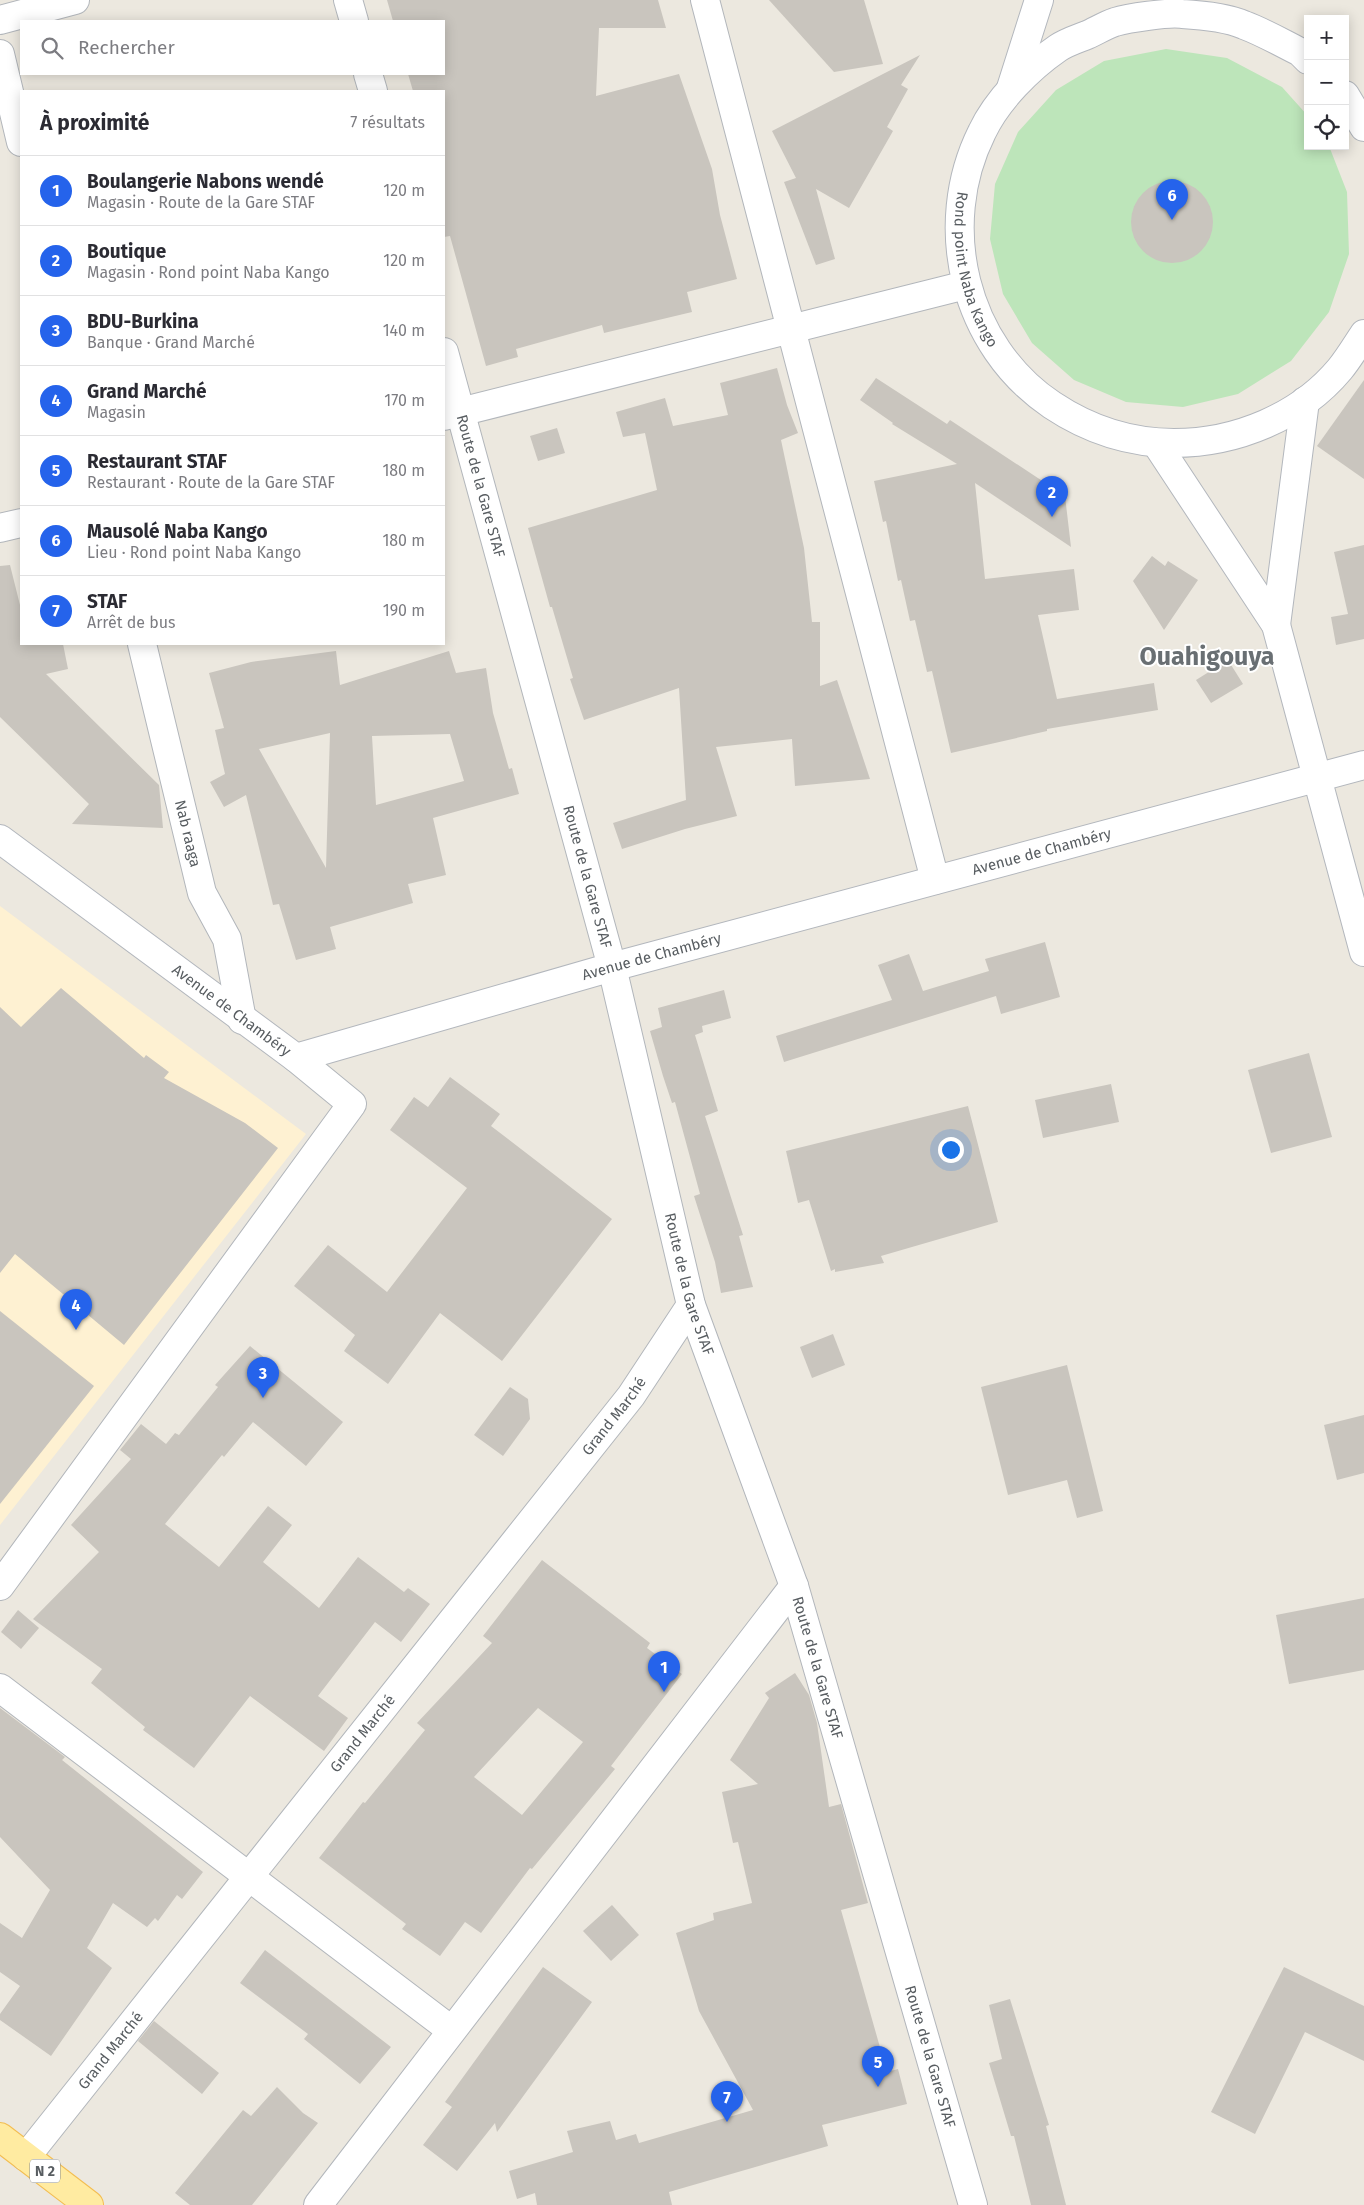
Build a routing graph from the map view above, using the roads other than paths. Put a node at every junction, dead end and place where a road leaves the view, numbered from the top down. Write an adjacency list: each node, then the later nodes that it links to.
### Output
1 (75, 0): 6 (street)
2 (348, 0): 7 (street)
3 (705, 0): 18 (street)
4 (1040, 0): 12 (street)
5 (1214, 0): 8 (street)
6 (0, 20)
7 (354, 20)
8 (1242, 24): 10 (street, Rond point Naba Kango); 12 (street, Rond point Naba Kango)
9 (0, 54): 16 (street)
10 (1304, 56)
11 (368, 75): 13 (street)
12 (1011, 88): 17 (street, Rond point Naba Kango)
13 (373, 90)
14 (1349, 102): 15 (street)
15 (1364, 127)
16 (20, 138)
17 (966, 285): 18 (street); 23 (street, Rond point Naba Kango)
18 (790, 329): 22 (street); 31 (street)
19 (1364, 334): 21 (street, Rond point Naba Kango)
20 (445, 360): 22 (street, Route de la Gare STAF)
21 (1305, 401): 23 (street, Rond point Naba Kango); 26 (street)
22 (452, 414): 33 (street, Route de la Gare STAF)
23 (1156, 443): 26 (street)
24 (20, 523): 25 (street)
25 (0, 528)
26 (1276, 626): 29 (street)
27 (142, 645): 34 (street, Nab raaga)
28 (1364, 765): 29 (street, Avenue de Chambéry)
29 (1317, 778): 31 (street, Avenue de Chambéry); 32 (street)
30 (0, 839): 34 (street, Avenue de Chambéry)
31 (935, 880): 33 (street, Avenue de Chambéry)
32 (1364, 952)
33 (612, 967): 35 (street, Avenue de Chambéry); 36 (street, Route de la Gare STAF)
34 (242, 1020): 35 (street, Avenue de Chambéry)
35 (296, 1058): 37 (street)
36 (691, 1305): 38 (street, Route de la Gare STAF); 40 (street, Grand Marché)
37 (0, 1586)
38 (794, 1586): 41 (street); 46 (street, Route de la Gare STAF)
39 (0, 1688): 40 (street)
40 (249, 1876): 41 (street); 43 (street, Grand Marché)
41 (451, 2030): 45 (street)
42 (0, 2137): 43 (main road, N 2)
43 (26, 2157): 44 (main road, N 2)
44 (89, 2205)
45 (318, 2205)
46 (973, 2205)

